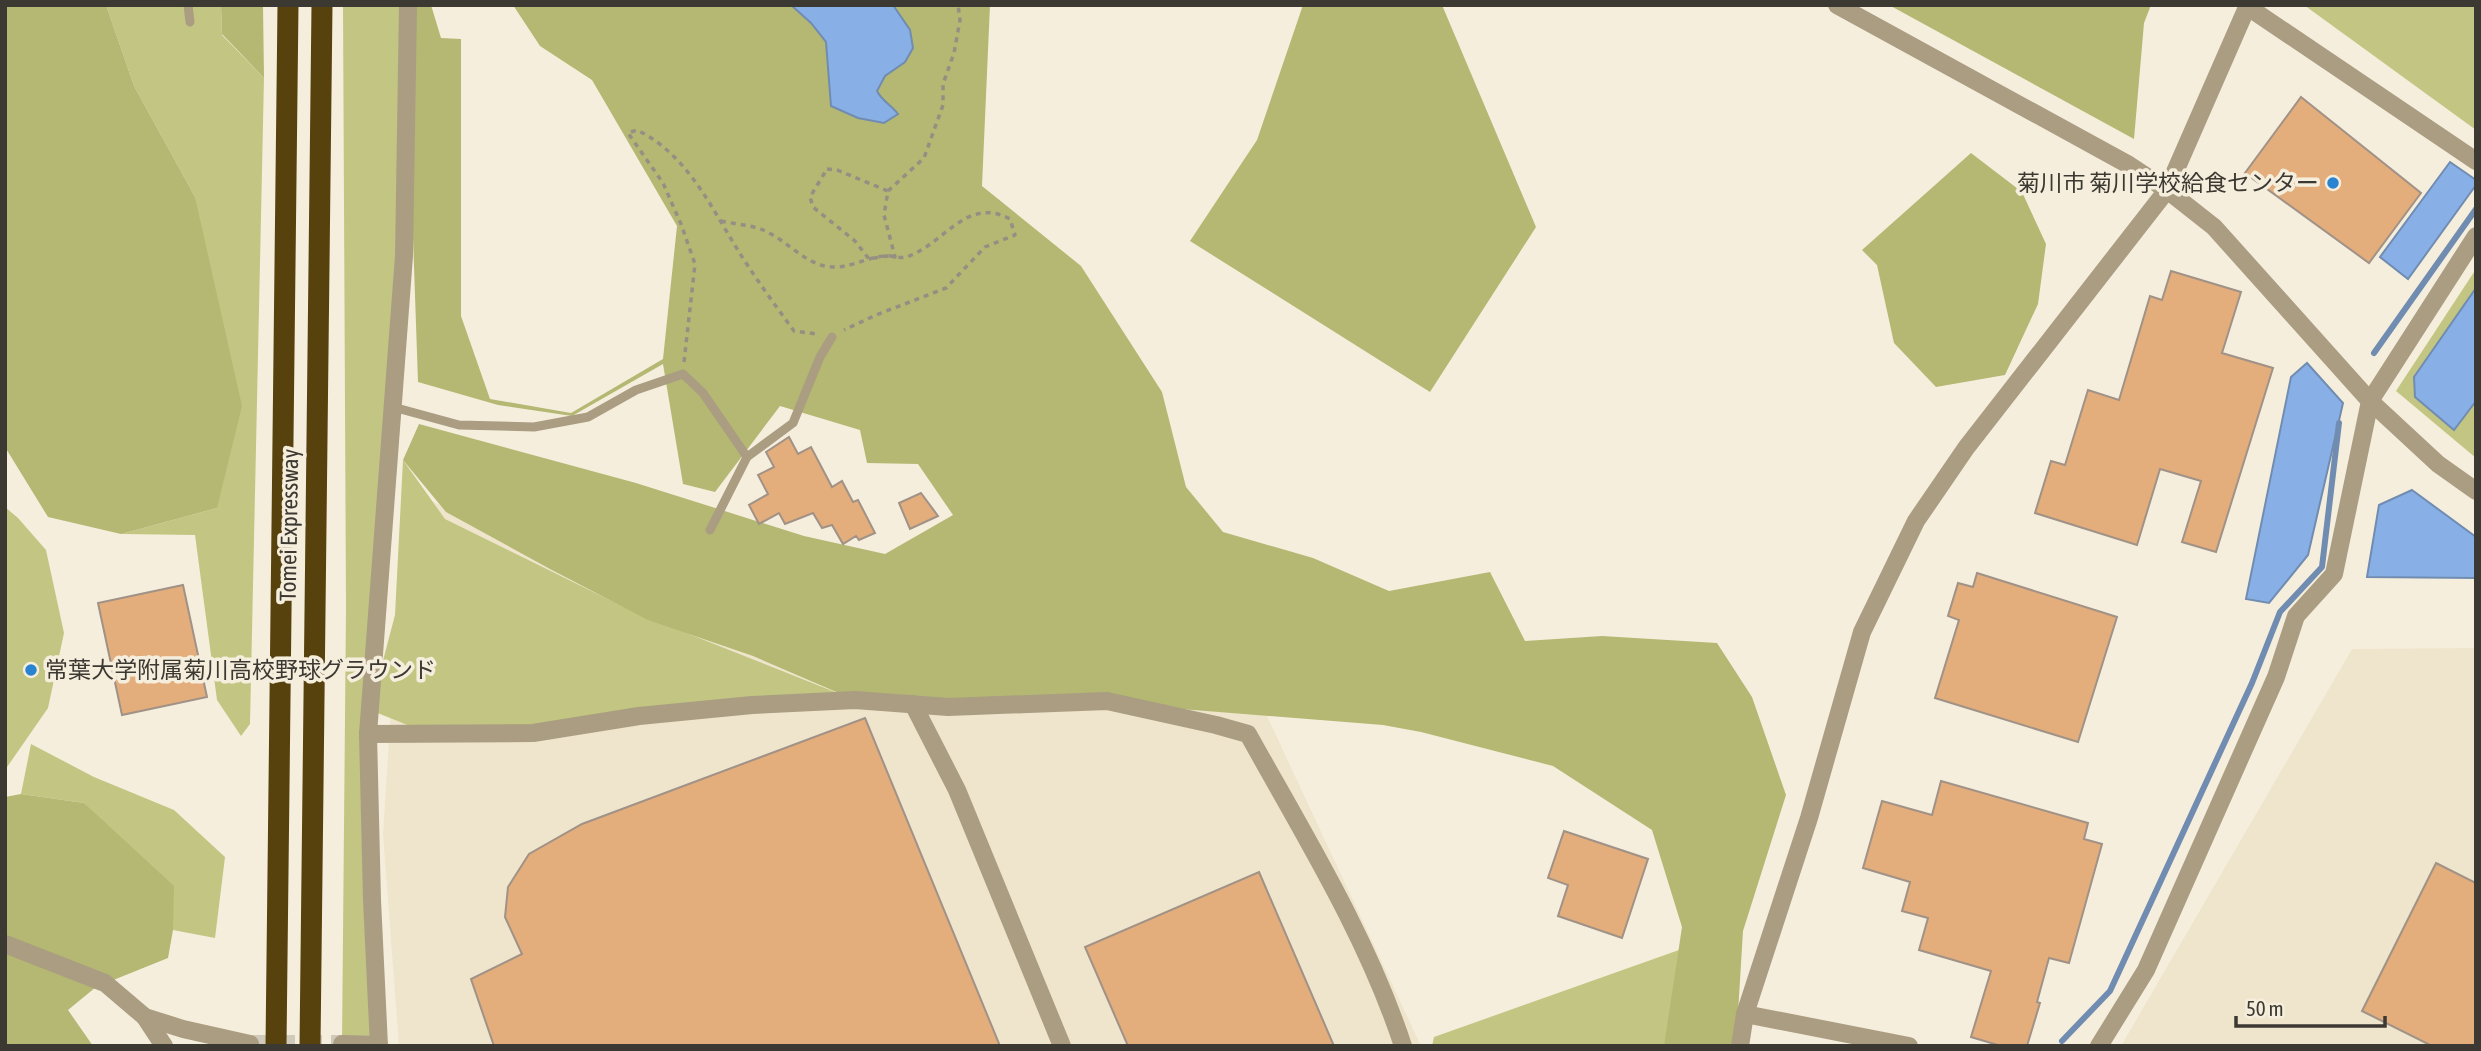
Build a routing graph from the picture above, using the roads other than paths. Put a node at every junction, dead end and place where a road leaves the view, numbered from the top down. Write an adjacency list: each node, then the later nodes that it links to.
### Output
1 (188, 5): 7 (lane)
2 (288, 5): 26 (highway, Tomei Expressway)
3 (322, 5): 27 (highway, Tomei Expressway)
4 (408, 5): 13 (street)
5 (1837, 5): 9 (street)
6 (2248, 6): 8 (street); 9 (street)
7 (190, 22)
8 (2476, 161)
9 (2167, 190): 12 (street); 20 (street)
10 (2476, 236): 12 (street)
11 (832, 337): 14 (lane)
12 (2370, 401): 15 (street); 32 (street)
13 (393, 407): 14 (lane); 18 (street)
14 (747, 457): 16 (lane)
15 (2476, 491)
16 (710, 530)
17 (913, 704): 18 (street); 28 (street); 29 (street)
18 (368, 734): 24 (street)
19 (5, 944): 21 (street)
20 (1745, 1014): 30 (street); 31 (street)
21 (145, 1017): 22 (street); 25 (street)
22 (250, 1044)
23 (342, 1044): 24 (street)
24 (379, 1045)
25 (164, 1046)
26 (276, 1046)
27 (310, 1046)
28 (1062, 1046)
29 (1402, 1046)
30 (1740, 1046)
31 (1909, 1046)
32 (2099, 1046)

